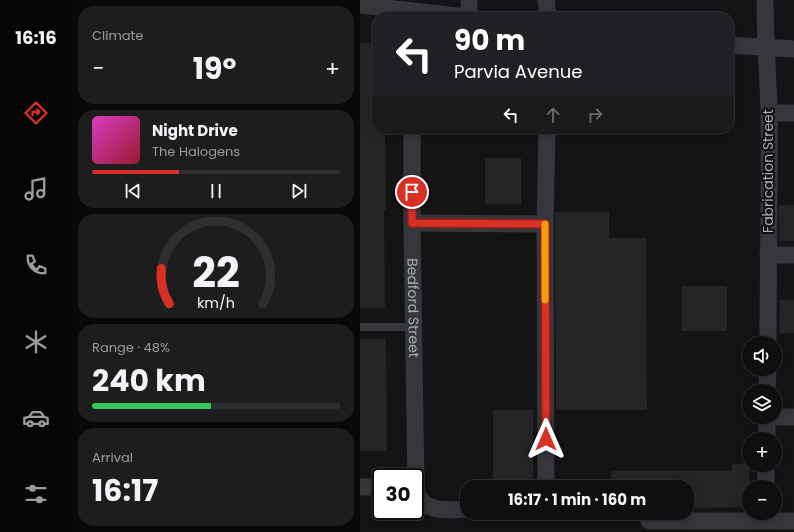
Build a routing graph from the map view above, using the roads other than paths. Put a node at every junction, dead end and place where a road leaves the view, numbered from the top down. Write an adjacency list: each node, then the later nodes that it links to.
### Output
1 (470, 0): 6 (street)
2 (546, 0): 7 (street)
3 (765, 0): 9 (street, Fabrication Street)
4 (360, 5): 5 (street)
5 (400, 12)
6 (469, 12)
7 (547, 12)
8 (734, 45): 9 (street)
9 (766, 48): 10 (street); 11 (street, Fabrication Street)
10 (794, 49)
11 (769, 113): 12 (street); 17 (street, Fabrication Street)
12 (794, 113)
13 (412, 134): 15 (street, Bedford Street)
14 (547, 134): 16 (street)
15 (412, 223): 16 (street); 20 (street, Bedford Street)
16 (545, 224): 25 (street)
17 (768, 255): 18 (street); 21 (street, Fabrication Street)
18 (794, 255)
19 (360, 327): 20 (lane)
20 (413, 327): 24 (street, Bedford Street)
21 (768, 336)
22 (782, 417): 23 (street)
23 (794, 417)
24 (416, 468)
25 (546, 480)
26 (360, 487): 27 (street)
27 (372, 487)
28 (424, 502): 29 (street)
29 (460, 509)
30 (794, 521): 31 (street)
31 (765, 522): 32 (street)
32 (648, 526)

